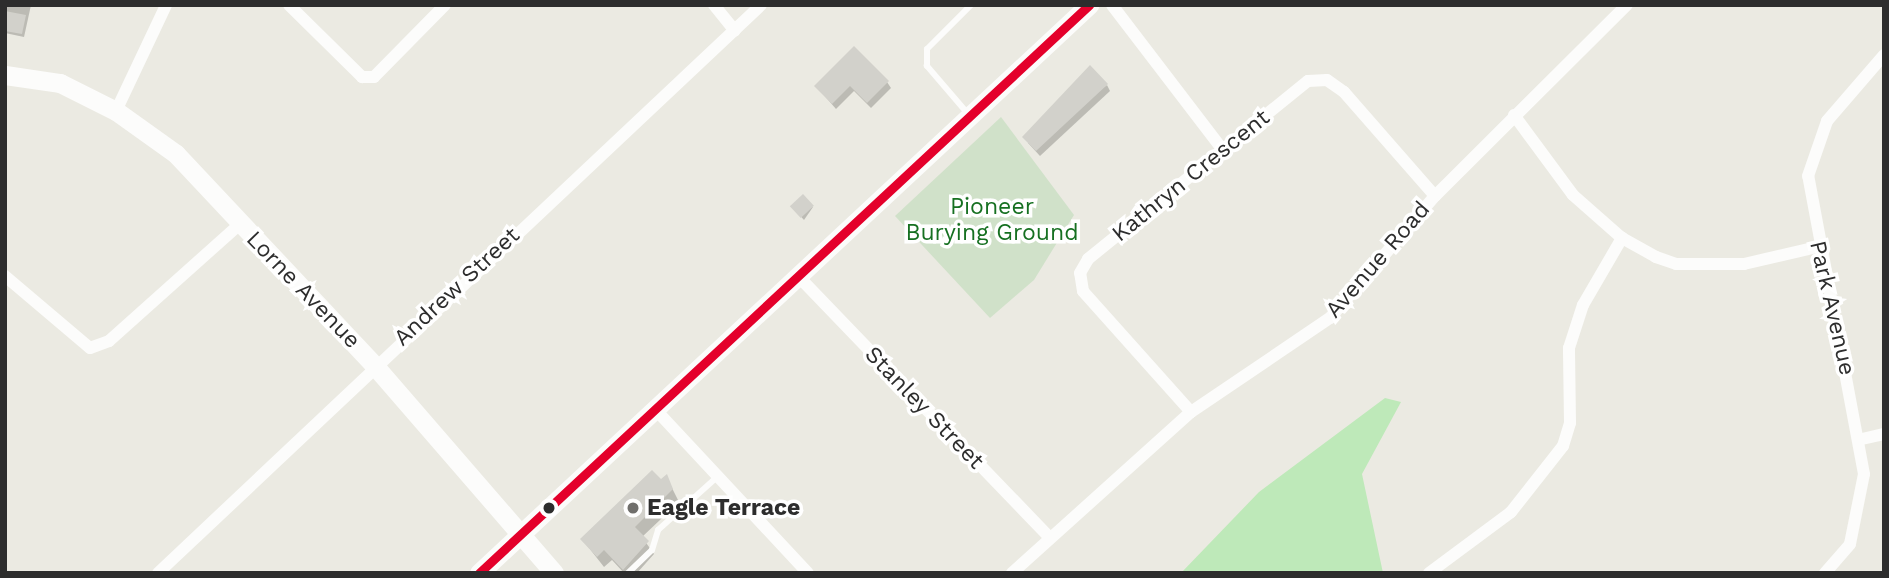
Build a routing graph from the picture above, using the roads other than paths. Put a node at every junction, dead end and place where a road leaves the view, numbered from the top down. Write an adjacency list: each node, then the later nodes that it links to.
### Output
1 (166, 5): 13 (street)
2 (289, 5): 3 (street)
3 (445, 5)
4 (715, 5): 10 (street)
5 (761, 5): 10 (street, Andrew Street)
6 (971, 5): 15 (lane)
7 (1089, 5): 15 (main road)
8 (1112, 5): 16 (street)
9 (1625, 6): 14 (street, Avenue Road)
10 (736, 31): 23 (street, Andrew Street)
11 (1884, 55): 20 (street, Park Avenue)
12 (5, 75): 13 (main road, Lorne Avenue)
13 (116, 111): 18 (main road, Lorne Avenue)
14 (1514, 115): 17 (street, Avenue Road); 19 (street)
15 (971, 116): 22 (main road)
16 (1223, 150): 17 (street, Kathryn Crescent); 25 (street, Kathryn Crescent)
17 (1434, 196): 25 (street, Avenue Road)
18 (240, 224): 21 (street); 23 (main road, Lorne Avenue)
19 (1622, 238): 20 (street); 37 (street)
20 (1817, 247): 27 (street, Park Avenue)
21 (5, 276)
22 (799, 277): 24 (main road); 30 (street, Stanley Street)
23 (374, 365): 29 (main road, Lorne Avenue); 31 (street, Andrew Street)
24 (655, 409): 28 (street); 29 (main road)
25 (1191, 412): 30 (street, Avenue Road)
26 (1884, 434): 27 (street)
27 (1862, 439): 38 (street, Park Avenue)
28 (717, 477): 34 (lane); 35 (street)
29 (520, 534): 32 (main road); 33 (main road, Lorne Avenue)
30 (1050, 538): 36 (street, Avenue Road)
31 (158, 573)
32 (479, 573)
33 (554, 573)
34 (628, 573)
35 (808, 573)
36 (1012, 573)
37 (1429, 573)
38 (1825, 573)

